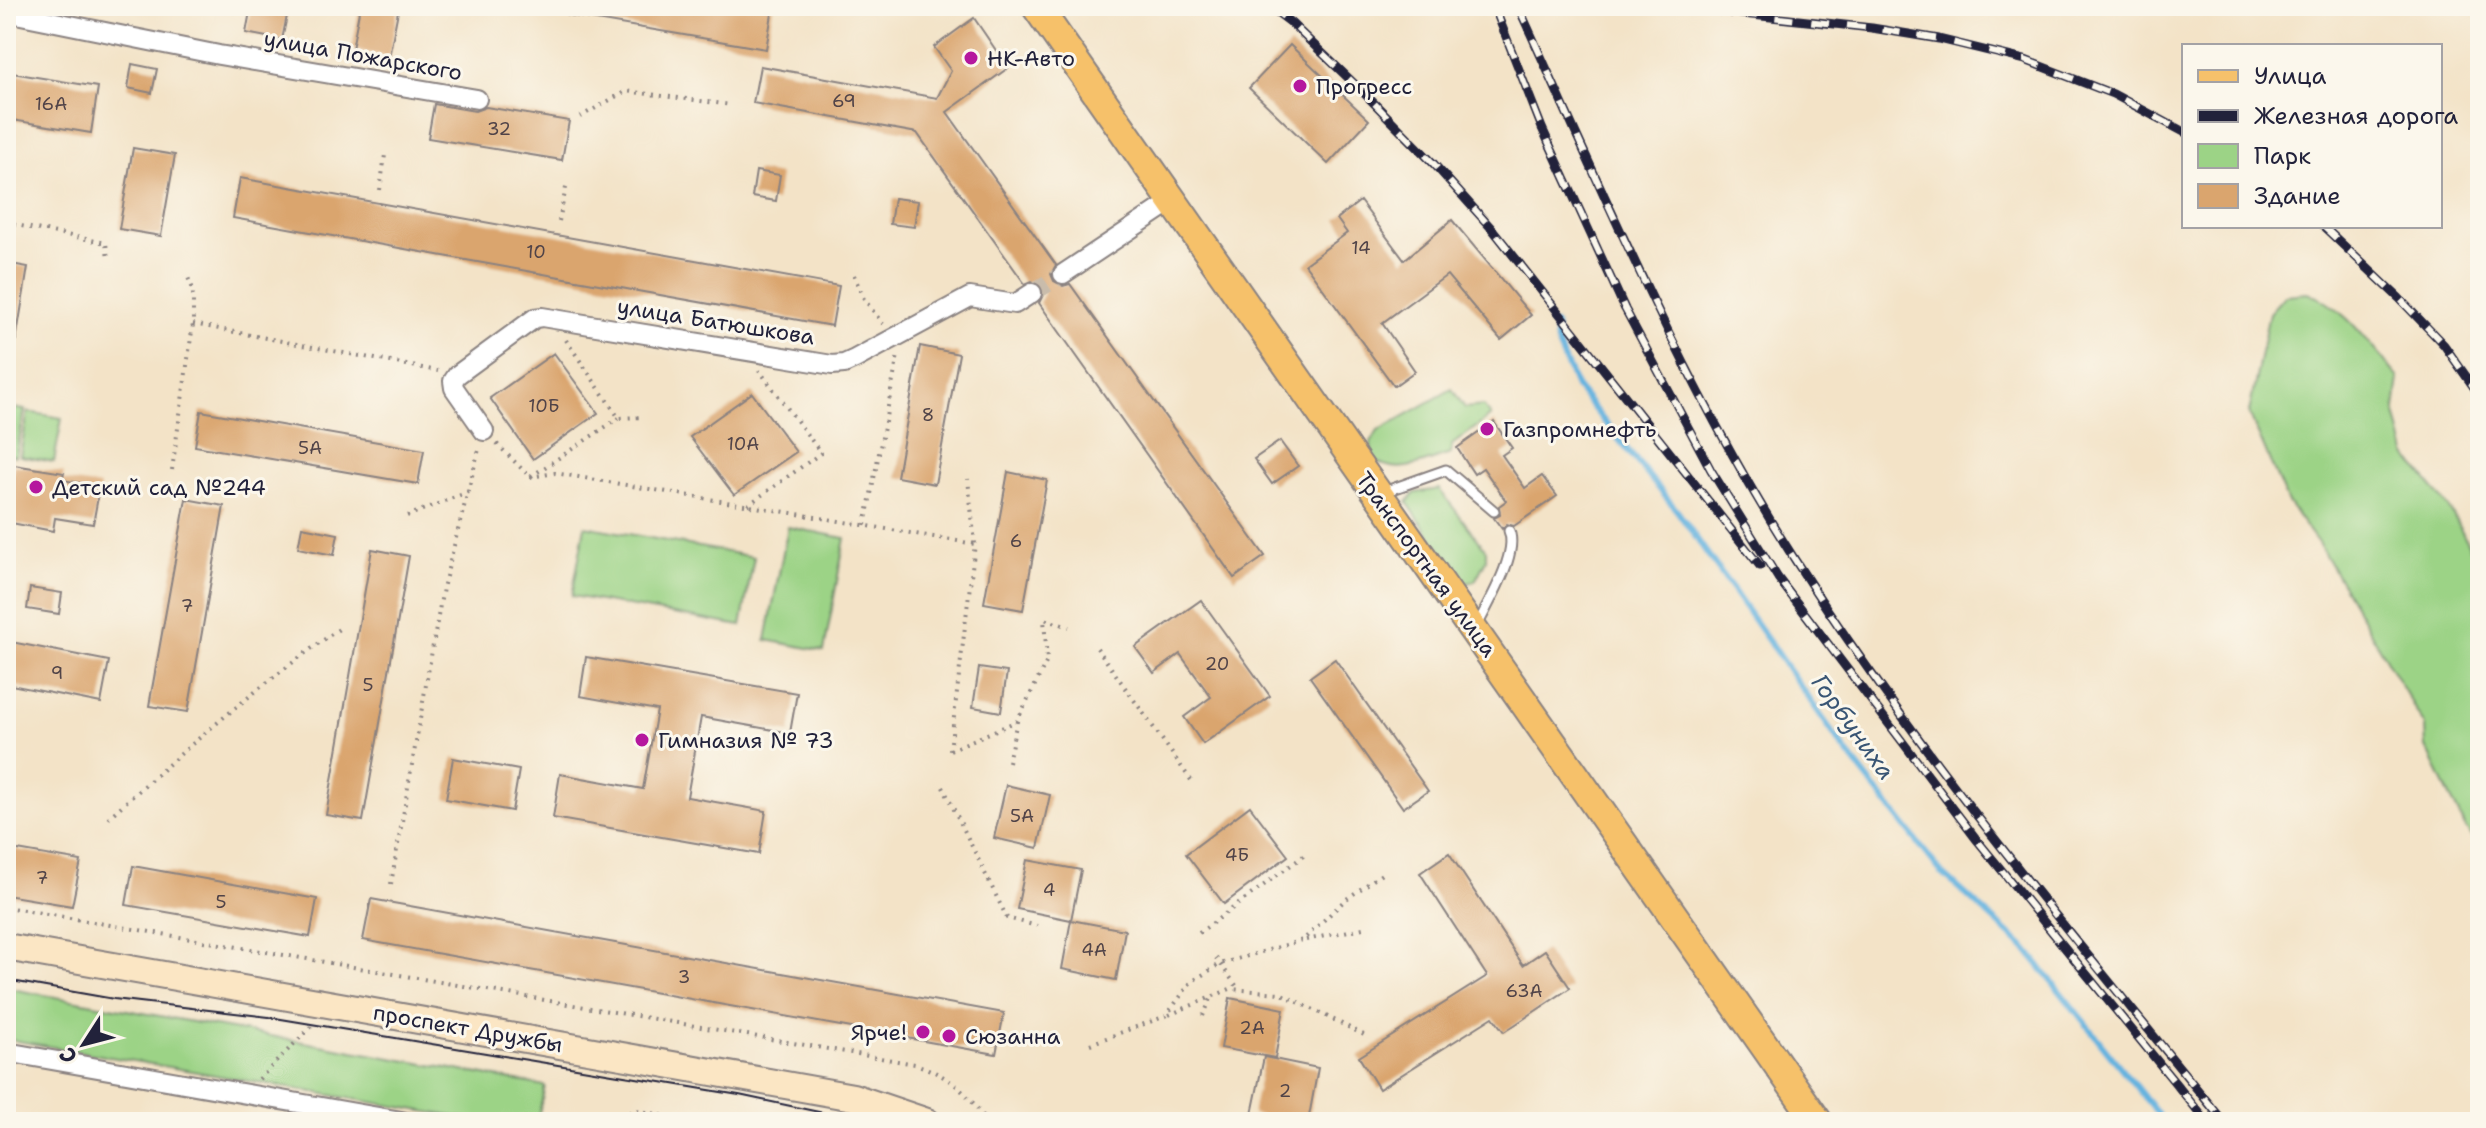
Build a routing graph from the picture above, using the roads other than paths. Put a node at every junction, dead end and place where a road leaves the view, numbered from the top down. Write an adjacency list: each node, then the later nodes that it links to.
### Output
1 (1036, 6): 4 (main road, Транспортная улица)
2 (6, 12): 3 (street, улица Пожарского)
3 (477, 99)
4 (1171, 202): 5 (street); 8 (main road, Транспортная улица)
5 (1063, 274)
6 (1032, 293): 7 (street, улица Батюшкова)
7 (484, 431)
8 (1377, 495): 9 (lane); 11 (main road, Транспортная улица)
9 (1494, 511)
10 (1509, 531): 11 (lane)
11 (1475, 631): 16 (main road, Транспортная улица)
12 (6, 947): 15 (main road, проспект Дружбы)
13 (6, 1052): 14 (street)
14 (407, 1122)
15 (927, 1122)
16 (1818, 1122)

